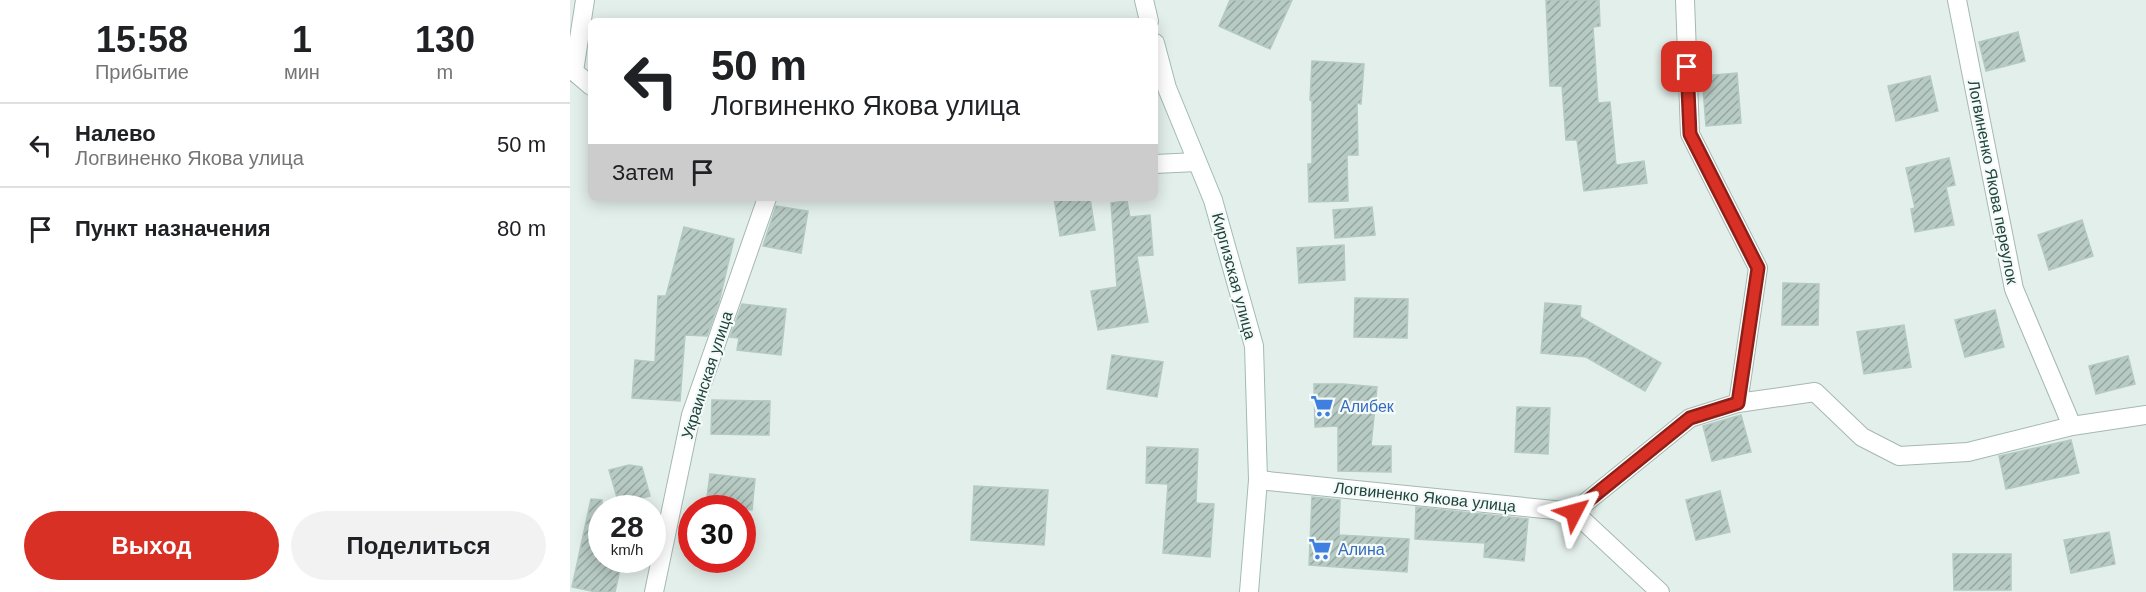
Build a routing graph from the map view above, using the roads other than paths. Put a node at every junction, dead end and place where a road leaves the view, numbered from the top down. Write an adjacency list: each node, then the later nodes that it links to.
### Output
1 (585, 0): 7 (street)
2 (1144, 0): 5 (street)
3 (1684, 0): 12 (street)
4 (1957, 0): 14 (street, Логвиненко Якова переулок)
5 (1148, 18)
6 (1158, 54): 9 (street, Киргизская улица)
7 (572, 69): 8 (street)
8 (588, 83)
9 (1197, 162): 10 (street); 15 (street, Киргизская улица)
10 (1158, 164)
11 (766, 201): 17 (street, Украинская улица)
12 (1738, 403): 14 (street); 16 (street)
13 (2146, 415): 14 (street)
14 (2072, 426)
15 (1258, 480): 16 (street, Логвиненко Якова улица); 18 (street, Киргизская улица)
16 (1574, 512): 19 (street)
17 (654, 592)
18 (1249, 592)
19 (1660, 592)

